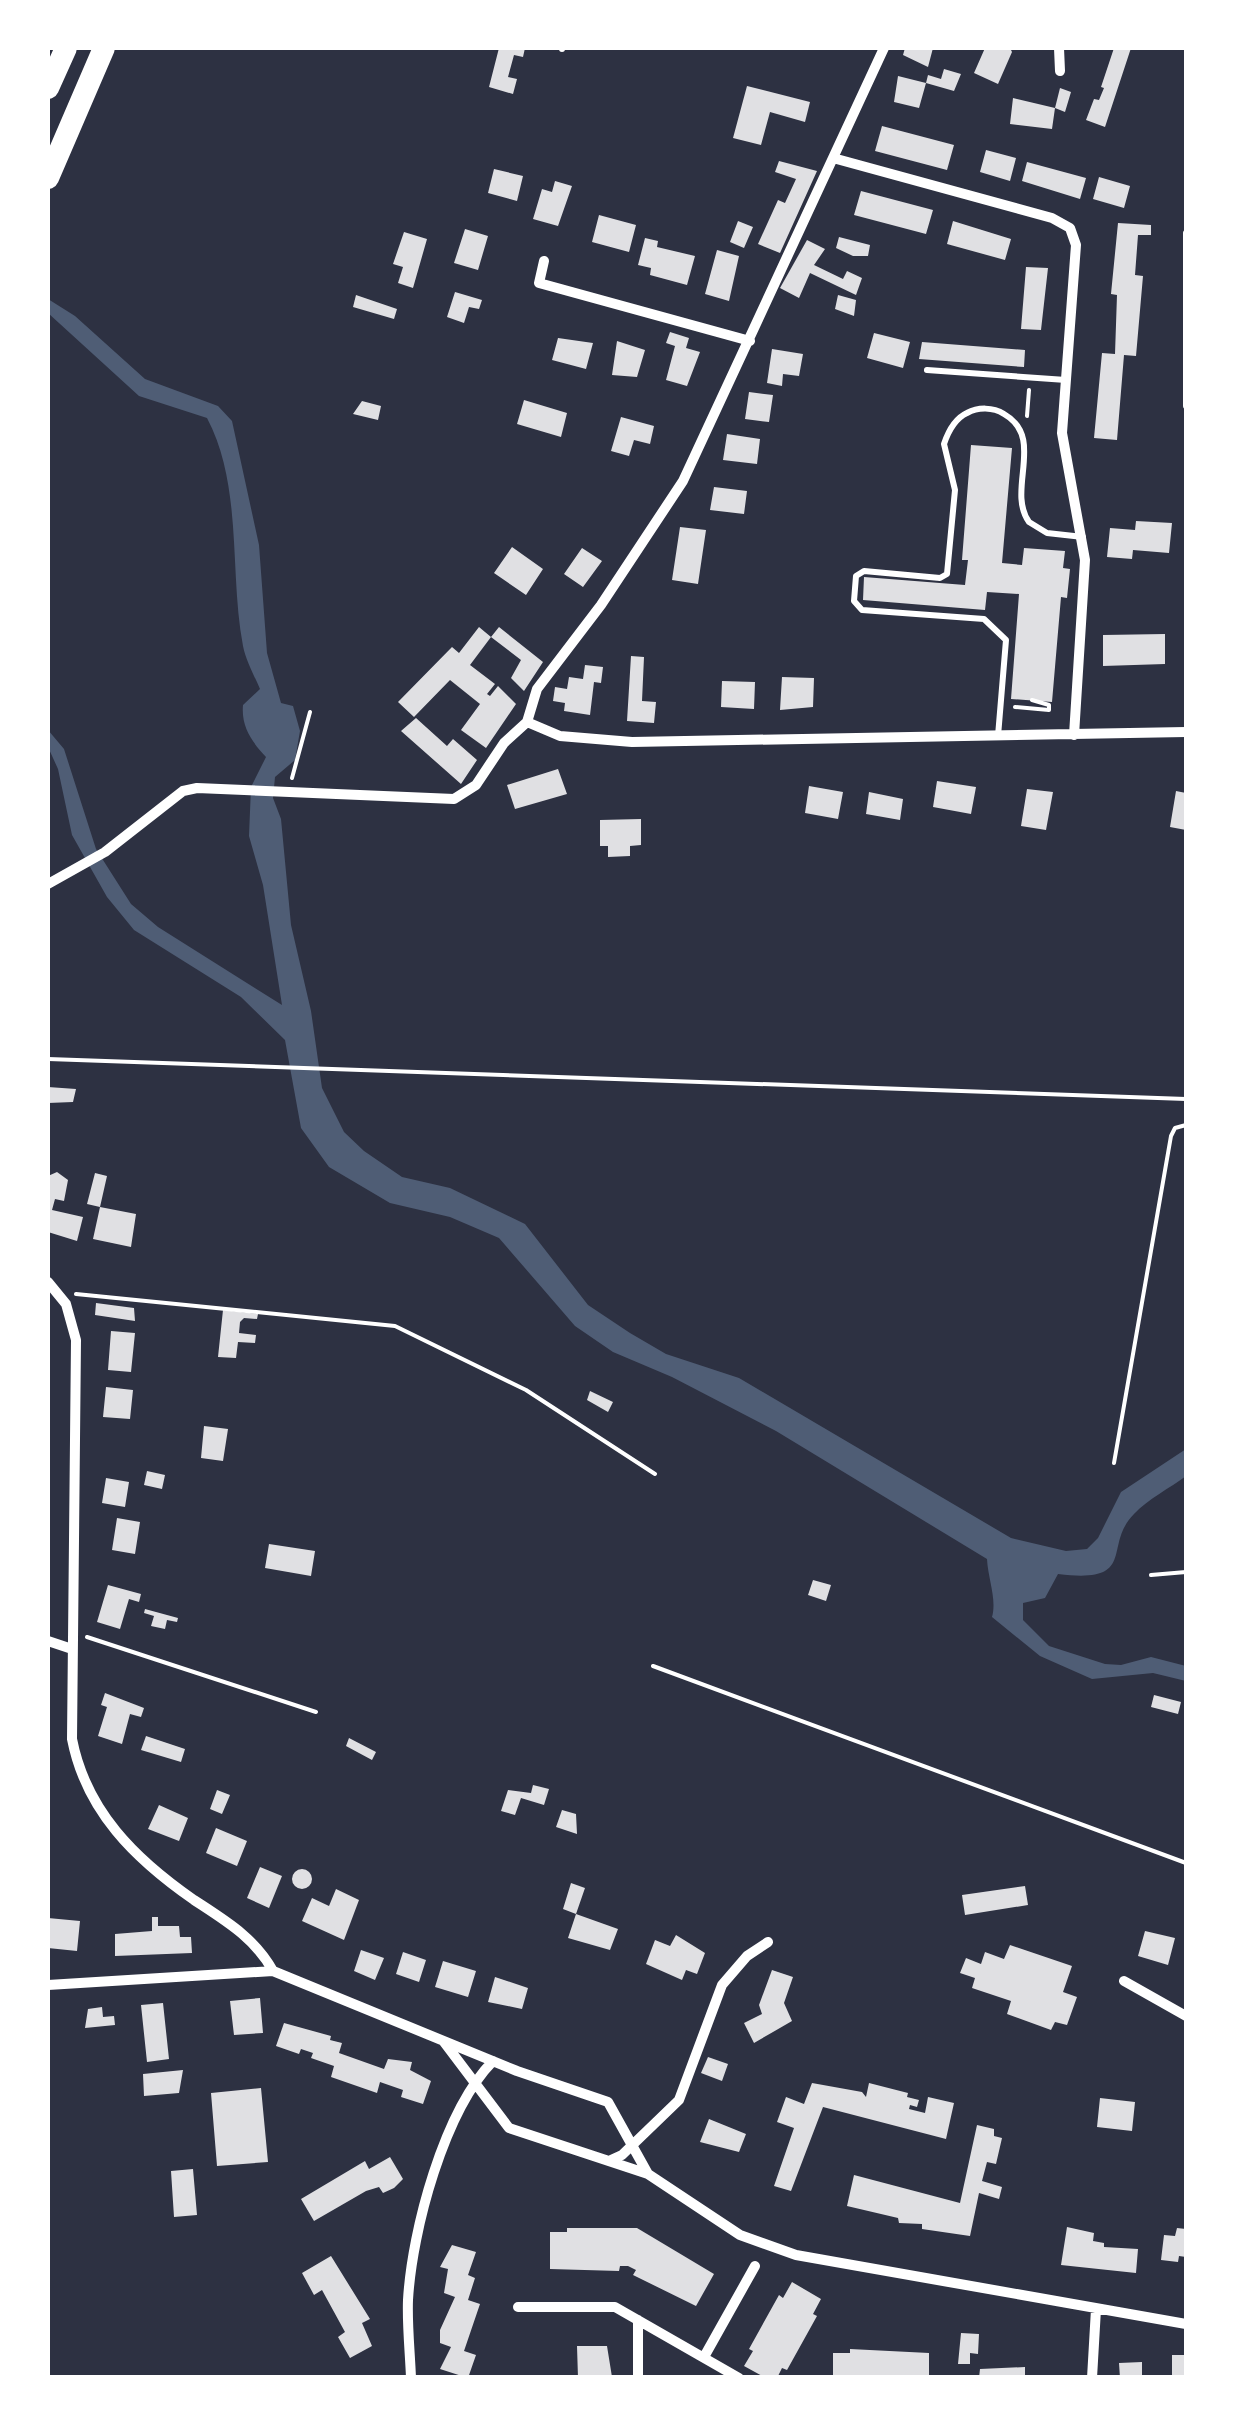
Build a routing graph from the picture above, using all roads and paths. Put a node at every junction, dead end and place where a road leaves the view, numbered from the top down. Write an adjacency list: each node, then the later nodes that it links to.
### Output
1 (66, 48): 6 (highway)
2 (104, 48): 8 (highway)
3 (884, 48): 7 (street)
4 (1059, 48): 5 (street)
5 (1060, 71)
6 (48, 88)
7 (833, 158): 11 (street); 14 (street)
8 (48, 178)
9 (1186, 233): 15 (lane)
10 (544, 261): 11 (street)
11 (750, 340): 21 (street)
12 (927, 370): 13 (lane)
13 (1030, 377): 14 (lane); 16 (path)
14 (1066, 380): 17 (street)
15 (1186, 406)
16 (1024, 437): 17 (lane); 19 (lane)
17 (1084, 538): 23 (street)
18 (1032, 700): 19 (path)
19 (1000, 706): 24 (lane)
20 (310, 712): 25 (path)
21 (527, 722): 24 (street); 25 (street)
22 (1186, 732): 23 (street)
23 (1074, 735): 24 (street)
24 (998, 736)
25 (289, 792): 26 (street)
26 (48, 884)
27 (48, 1058): 28 (path)
28 (1186, 1099)
29 (1186, 1125): 32 (path)
30 (48, 1282): 31 (street)
31 (62, 1298): 33 (path); 36 (street)
32 (1114, 1463)
33 (655, 1474)
34 (1186, 1572): 35 (path)
35 (1151, 1575)
36 (73, 1634): 38 (street); 40 (path)
37 (48, 1641): 38 (street)
38 (72, 1649): 43 (street)
39 (654, 1666): 41 (path)
40 (316, 1712)
41 (1186, 1863)
42 (768, 1942): 50 (street)
43 (274, 1972): 45 (street); 47 (street)
44 (1124, 1980): 46 (street)
45 (48, 1985)
46 (1186, 2016)
47 (444, 2042): 48 (street); 49 (street)
48 (493, 2061): 49 (street); 50 (street)
49 (474, 2081): 51 (street); 59 (street)
50 (632, 2141): 51 (street); 52 (street)
51 (610, 2160): 52 (street)
52 (648, 2174): 55 (street)
53 (755, 2266): 58 (street)
54 (518, 2307): 56 (street)
55 (1096, 2308): 57 (street); 62 (street)
56 (638, 2320): 58 (street); 60 (street)
57 (1186, 2324)
58 (704, 2358): 61 (street)
59 (411, 2378)
60 (638, 2378)
61 (739, 2378)
62 (1092, 2378)

